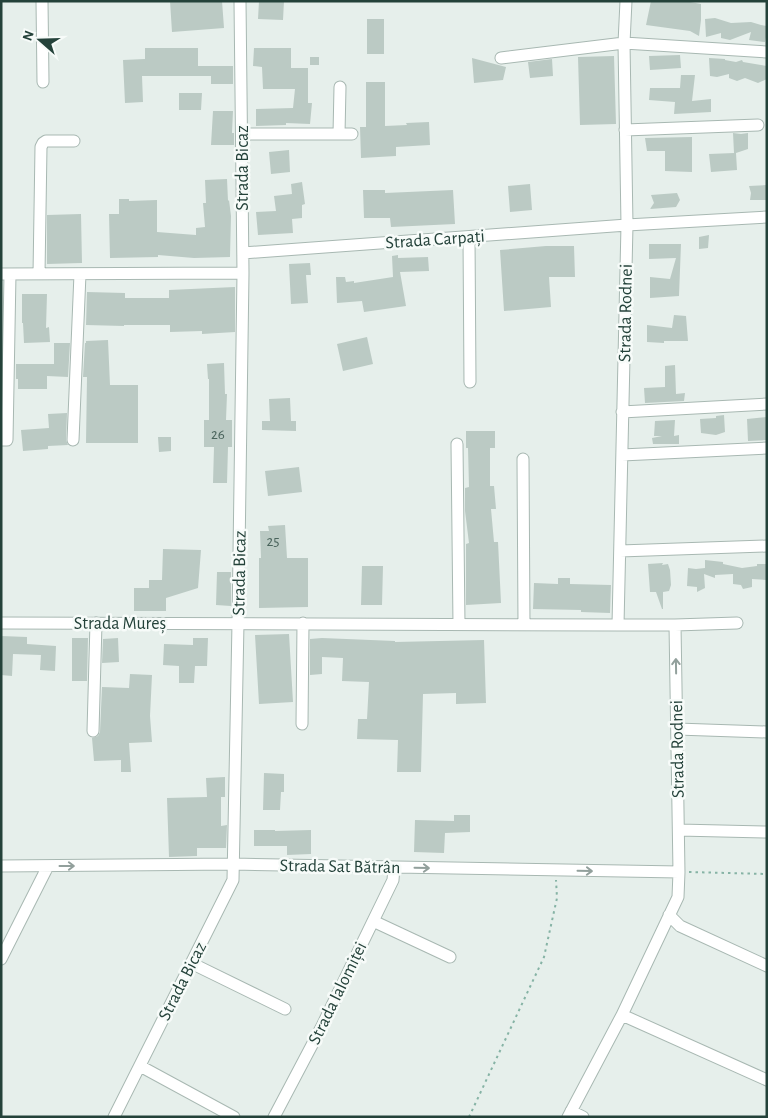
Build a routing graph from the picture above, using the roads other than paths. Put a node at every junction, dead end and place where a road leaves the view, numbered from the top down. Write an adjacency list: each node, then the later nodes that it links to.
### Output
1 (42, 1): 7 (street)
2 (240, 1): 11 (street, Strada Bicaz)
3 (626, 1): 4 (street, Strada Rodnei)
4 (624, 43): 5 (street); 6 (street); 10 (street, Strada Rodnei)
5 (767, 52)
6 (501, 58)
7 (42, 82)
8 (340, 87): 12 (street)
9 (758, 125): 10 (street)
10 (626, 130): 16 (street, Strada Rodnei)
11 (242, 134): 12 (street); 18 (street, Strada Bicaz)
12 (339, 134): 13 (street)
13 (352, 134)
14 (74, 141): 21 (street)
15 (767, 217): 16 (street, Strada Carpați)
16 (627, 225): 17 (street, Strada Carpați); 25 (street, Strada Rodnei)
17 (469, 237): 18 (street, Strada Carpați); 23 (street)
18 (242, 253): 19 (street, Strada Bicaz)
19 (243, 273): 22 (street); 36 (street, Strada Bicaz)
20 (6, 274): 21 (street); 26 (street)
21 (39, 274): 22 (street)
22 (80, 274): 27 (street)
23 (470, 382)
24 (767, 404): 25 (street)
25 (622, 412): 30 (street, Strada Rodnei)
26 (1, 440)
27 (73, 440)
28 (457, 444): 39 (street)
29 (767, 448): 30 (street)
30 (622, 455): 33 (street, Strada Rodnei)
31 (523, 459): 40 (street)
32 (767, 546): 33 (street)
33 (620, 551): 42 (street, Strada Rodnei)
34 (1, 623): 35 (street, Strada Mureș)
35 (96, 623): 36 (street, Strada Mureș); 45 (street)
36 (238, 623): 37 (street, Strada Mureș); 49 (street, Strada Bicaz)
37 (303, 623): 39 (street, Strada Mureș); 43 (street)
38 (737, 623): 41 (street, Strada Mureș)
39 (459, 624): 40 (street, Strada Mureș)
40 (524, 624): 42 (street, Strada Mureș)
41 (675, 625): 42 (street, Strada Mureș); 44 (street, Strada Rodnei, one-way to 41)
42 (618, 626)
43 (302, 724)
44 (677, 730): 46 (street); 47 (street, Strada Rodnei)
45 (93, 731)
46 (767, 732)
47 (679, 830): 48 (street); 53 (street, Strada Rodnei)
48 (767, 832)
49 (233, 864): 51 (street, Strada Sat Bătrân, one-way to 49); 52 (street, Strada Sat Bătrân); 58 (street, Strada Bicaz)
50 (1, 866): 51 (street, Strada Sat Bătrân)
51 (48, 866): 57 (street)
52 (394, 867): 53 (street, Strada Sat Bătrân, one-way to 53); 55 (street, Strada Ialomiței)
53 (679, 872): 54 (street, Strada Rodnei)
54 (669, 915): 59 (street); 61 (street, Strada Rodnei)
55 (373, 921): 56 (street); 67 (street, Strada Ialomiței)
56 (450, 957)
57 (1, 959)
58 (191, 964): 60 (street); 62 (street, Strada Bicaz)
59 (767, 966)
60 (285, 1008)
61 (622, 1015): 63 (street); 64 (street, Strada Rodnei)
62 (140, 1066): 65 (street, Strada Bicaz); 66 (street)
63 (767, 1080)
64 (569, 1114): 68 (street)
65 (114, 1117)
66 (234, 1117)
67 (274, 1117)
68 (583, 1117)

